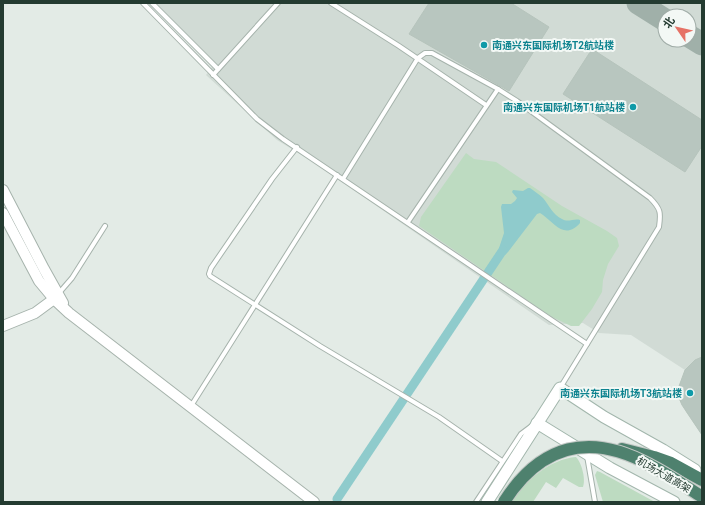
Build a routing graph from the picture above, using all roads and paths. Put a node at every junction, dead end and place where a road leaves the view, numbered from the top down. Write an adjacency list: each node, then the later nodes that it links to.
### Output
1 (143, 3): 7 (lane)
2 (152, 3): 6 (lane)
3 (278, 3): 6 (lane)
4 (331, 3): 5 (lane)
5 (418, 58): 8 (lane); 9 (lane); 12 (lane)
6 (218, 69): 7 (lane)
7 (213, 75): 10 (lane)
8 (498, 89): 9 (lane); 20 (lane)
9 (486, 105): 15 (lane)
10 (297, 148): 11 (lane); 18 (lane)
11 (337, 175): 12 (lane); 18 (lane)
12 (343, 179): 15 (lane)
13 (3, 190): 17 (street)
14 (3, 213): 17 (street)
15 (408, 222): 20 (lane)
16 (105, 226): 17 (lane)
17 (56, 297): 19 (street); 22 (street)
18 (256, 304): 22 (lane); 26 (lane)
19 (3, 326)
20 (587, 344): 21 (lane)
21 (560, 388): 23 (main road); 27 (main road)
22 (191, 407): 30 (street)
23 (537, 423): 25 (main road); 26 (lane); 32 (main road)
24 (603, 447): 28 (highway, bridge); 29 (highway, 机场大道高架, bridge); 33 (highway, 机场大道高架, bridge)
25 (587, 454): 34 (lane); 35 (main road)
26 (502, 460): 31 (lane)
27 (702, 475)
28 (702, 480)
29 (702, 497)
30 (314, 502)
31 (476, 502)
32 (487, 502)
33 (504, 502)
34 (595, 502)
35 (674, 502)

